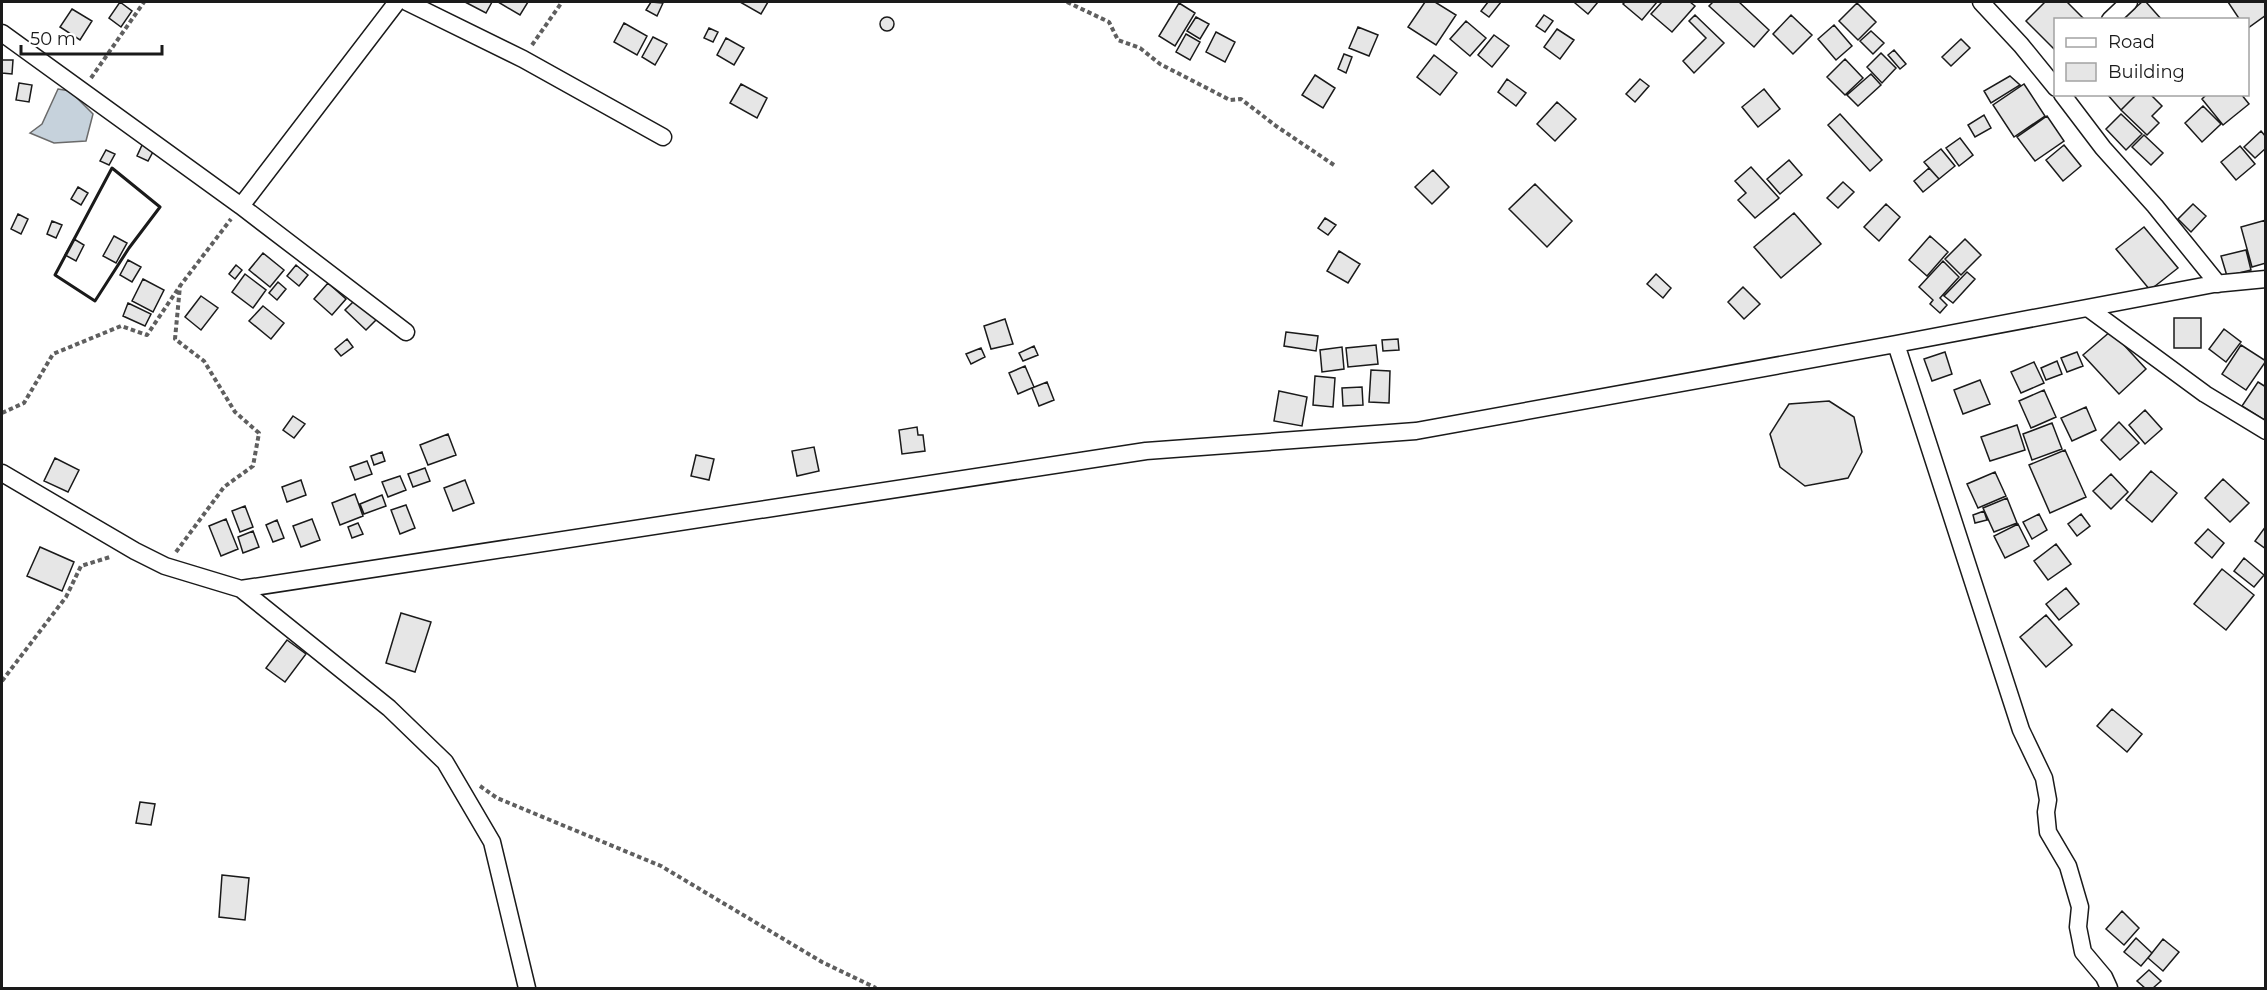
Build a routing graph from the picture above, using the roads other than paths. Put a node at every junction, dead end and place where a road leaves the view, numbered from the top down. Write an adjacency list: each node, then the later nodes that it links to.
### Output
1 (397, 2): 10 (street)
2 (406, 2): 9 (street)
3 (1981, 2): 7 (street)
4 (2129, 2): 5 (street)
5 (2112, 18)
6 (2, 33): 10 (street)
7 (2053, 80)
8 (2064, 96): 12 (street)
9 (663, 136)
10 (241, 206): 14 (street)
11 (2265, 279): 12 (street)
12 (2218, 284): 13 (street)
13 (2088, 308): 15 (street); 16 (street)
14 (406, 332)
15 (1896, 344): 18 (street); 20 (street)
16 (2265, 432)
17 (2, 473): 18 (street)
18 (241, 589): 19 (street)
19 (527, 988)
20 (2109, 988)

